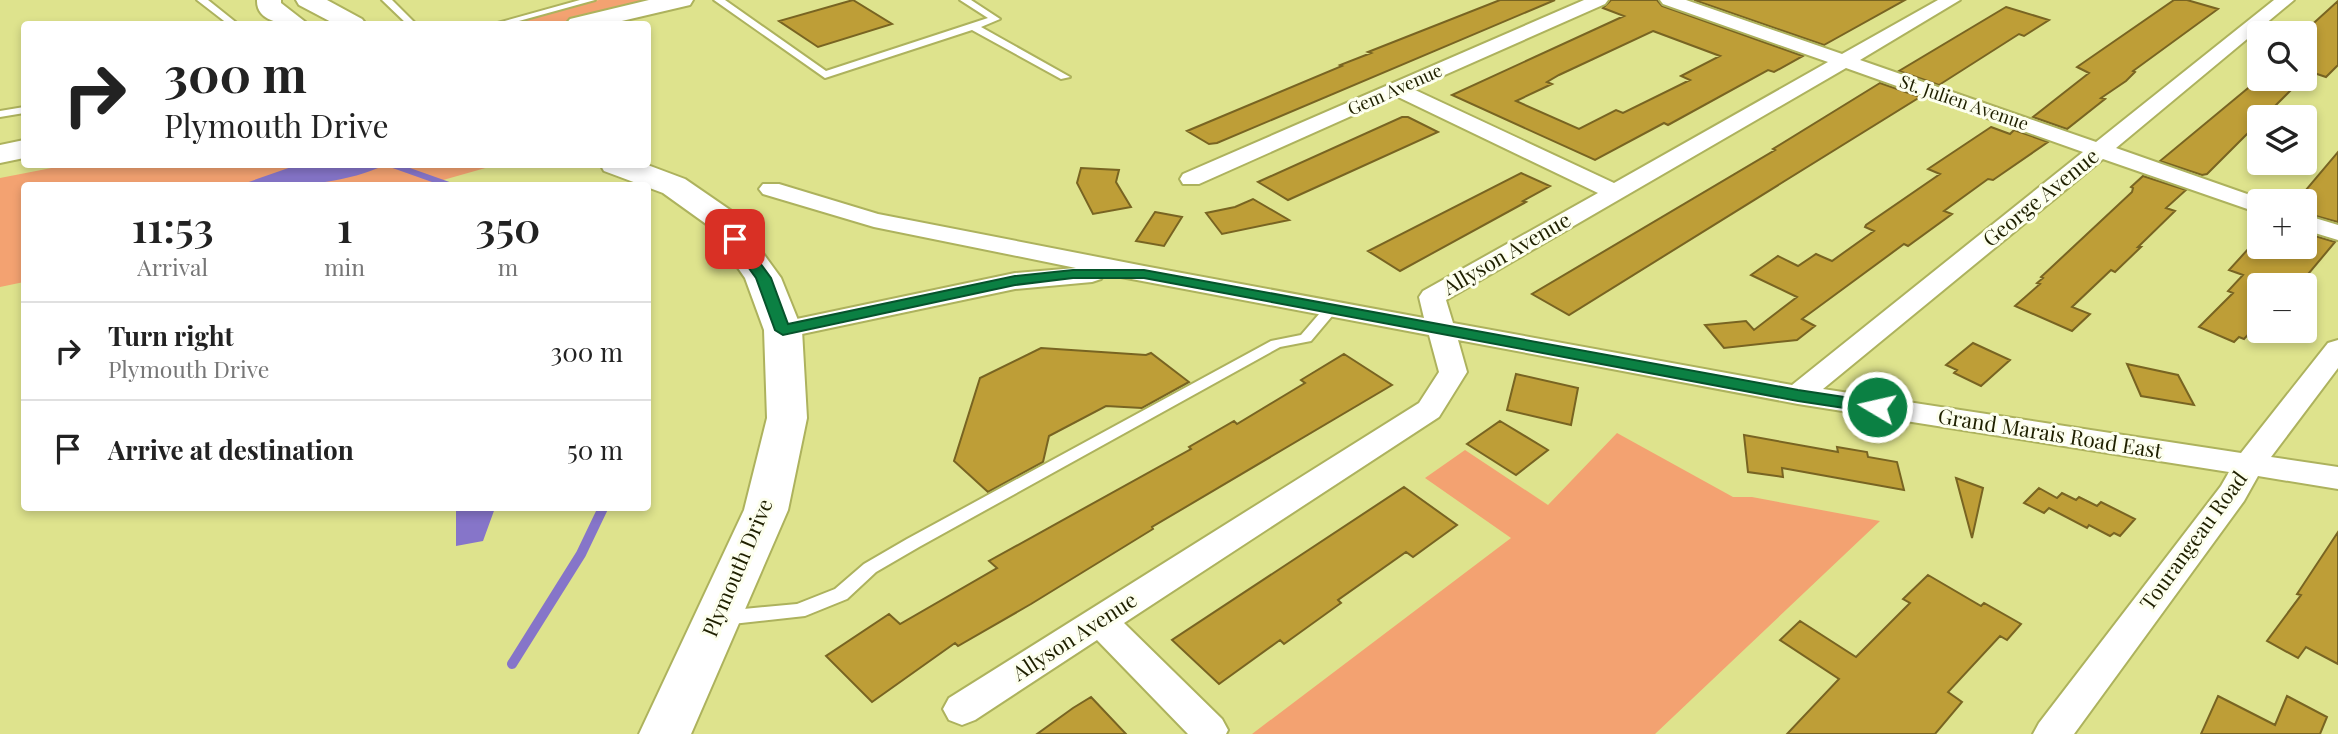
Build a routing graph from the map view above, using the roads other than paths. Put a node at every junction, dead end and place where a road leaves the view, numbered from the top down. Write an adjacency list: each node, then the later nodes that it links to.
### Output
1 (202, 0): 14 (lane)
2 (269, 0): 15 (street)
3 (308, 0): 16 (street)
4 (387, 0): 17 (lane)
5 (590, 0): 18 (lane)
6 (681, 0): 13 (street)
7 (719, 0): 21 (lane)
8 (965, 0): 21 (lane)
9 (1598, 0): 24 (street, Gem Avenue)
10 (1669, 0): 22 (street, St. Julien Avenue)
11 (2285, 0): 28 (street, George Avenue)
12 (1947, 1): 22 (street, Allyson Avenue)
13 (641, 11): 19 (street); 20 (street)
14 (229, 21)
15 (291, 21)
16 (347, 21)
17 (409, 21)
18 (510, 21)
19 (593, 21)
20 (615, 21)
21 (972, 26): 23 (lane)
22 (1844, 61): 28 (street, St. Julien Avenue); 35 (street, Allyson Avenue)
23 (1065, 77)
24 (1396, 89): 32 (street, Gem Avenue); 35 (street)
25 (21, 110): 26 (lane)
26 (0, 114)
27 (21, 150): 29 (street)
28 (2100, 150): 36 (street, St. Julien Avenue); 44 (street, George Avenue)
29 (0, 154)
30 (651, 155): 33 (street, Plymouth Drive)
31 (626, 168): 33 (street, Plymouth Drive)
32 (1191, 179)
33 (674, 186): 42 (street, Plymouth Drive)
34 (771, 189): 39 (street, Grand Marais Road East)
35 (1615, 192): 41 (street, Allyson Avenue)
36 (2247, 202)
37 (2317, 226): 38 (street)
38 (2338, 233)
39 (1144, 274): 40 (street, Grand Marais Road East); 42 (street, Grand Marais Road East)
40 (1331, 309): 41 (street, Grand Marais Road East); 47 (lane)
41 (1441, 329): 44 (street, Grand Marais Road East); 48 (street, Allyson Avenue)
42 (783, 330): 47 (street, Plymouth Drive)
43 (2338, 349): 45 (street, Tourangeau Road)
44 (1798, 395): 45 (street, Grand Marais Road East)
45 (2249, 464): 46 (street, Grand Marais Road East); 52 (street, Tourangeau Road)
46 (2338, 478)
47 (718, 618): 51 (street, Plymouth Drive)
48 (1100, 621): 49 (street, Allyson Avenue); 50 (street)
49 (962, 709)
50 (1209, 730)
51 (665, 734)
52 (2052, 734)

